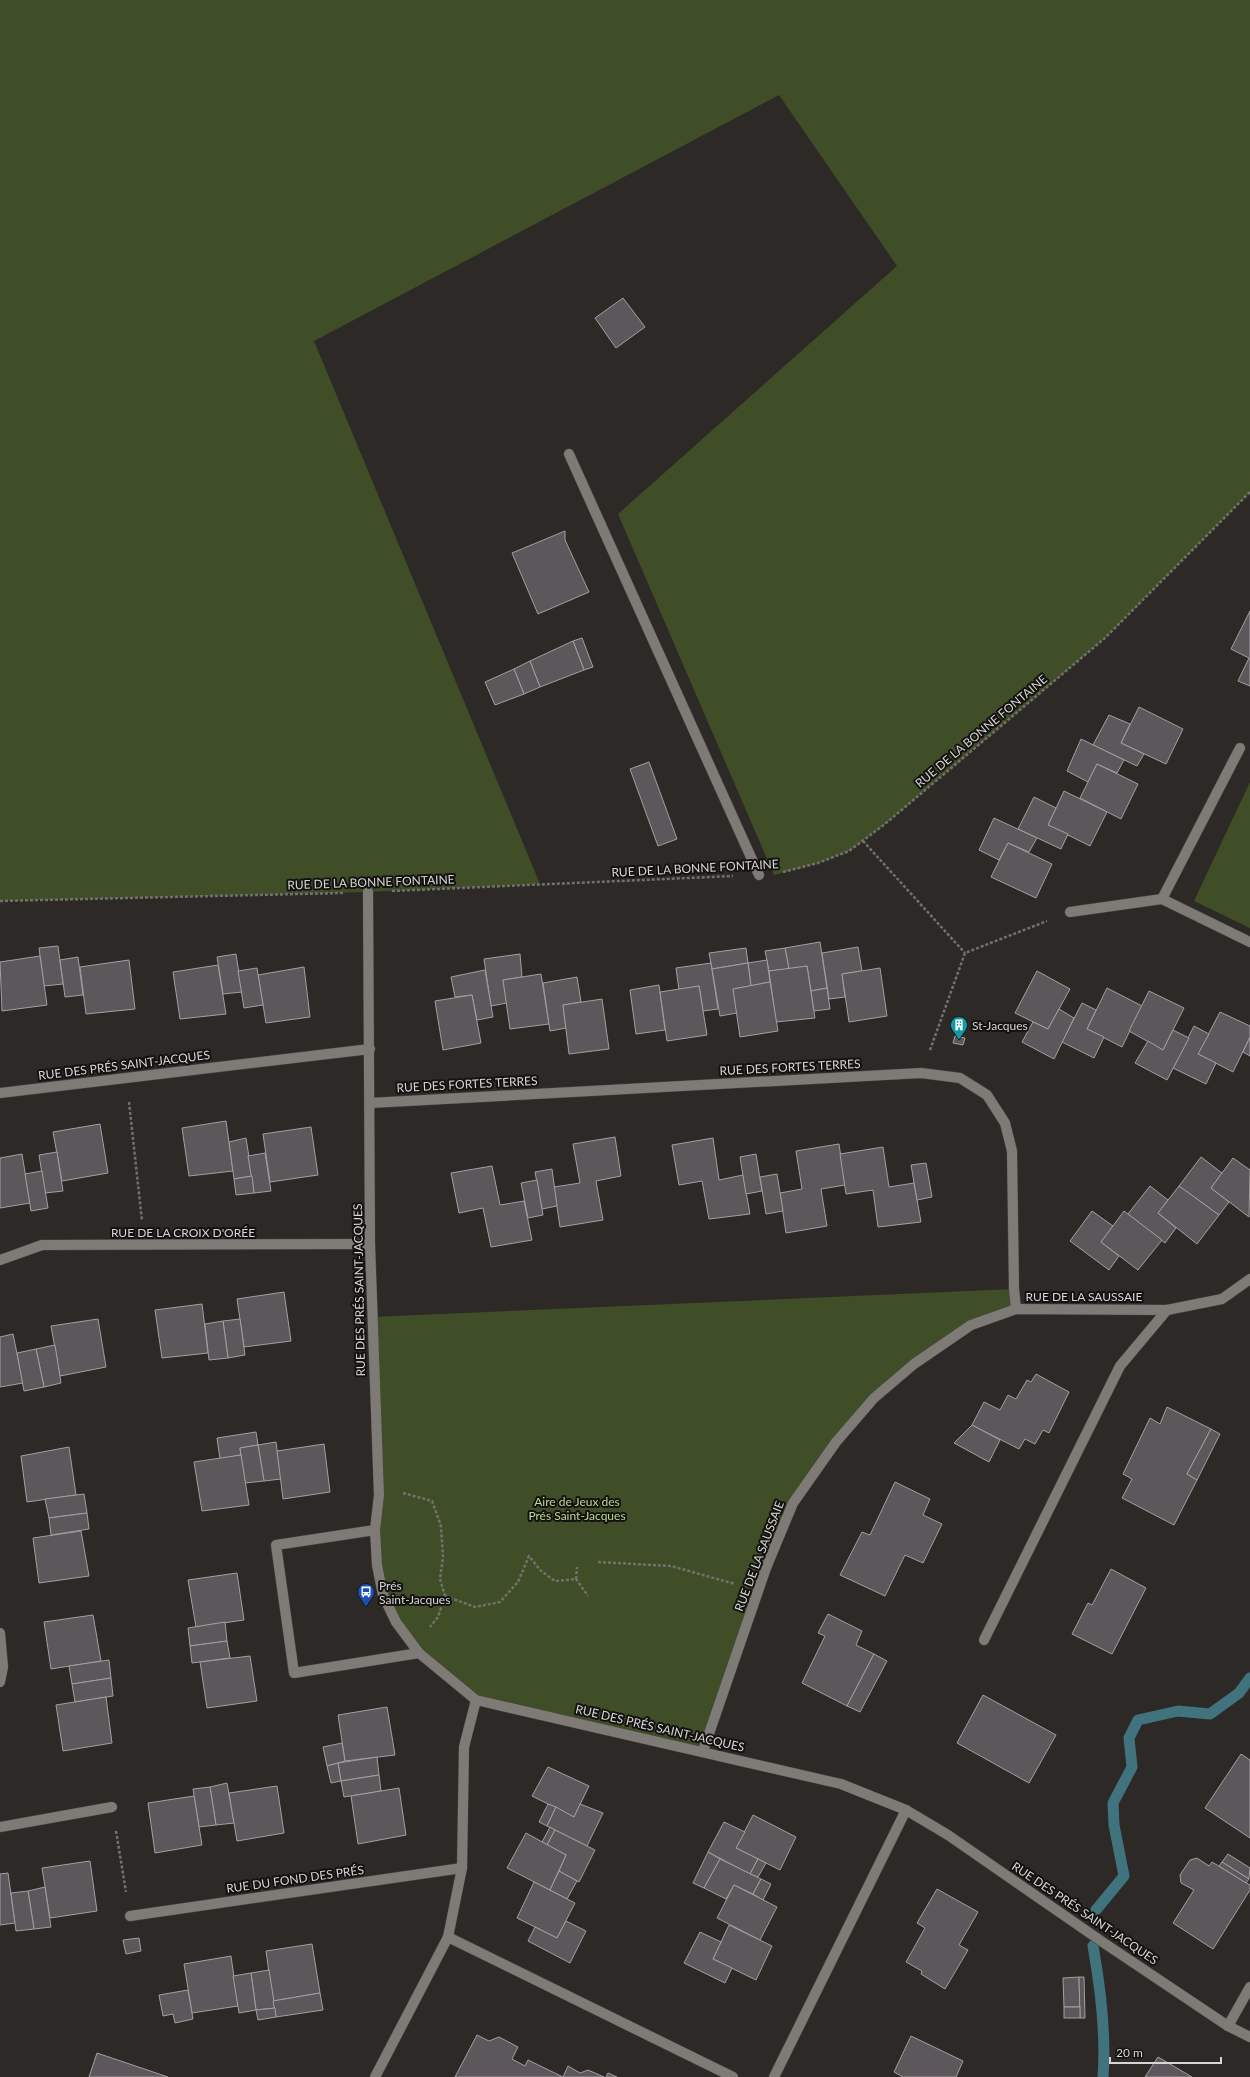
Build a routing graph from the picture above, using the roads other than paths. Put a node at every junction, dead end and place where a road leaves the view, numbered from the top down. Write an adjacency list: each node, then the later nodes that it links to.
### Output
1 (569, 454): 3 (street)
2 (1240, 748): 5 (street)
3 (759, 875)
4 (368, 892): 8 (street, RUE DES PRÉS SAINT-JACQUES)
5 (1162, 899): 6 (street); 7 (street)
6 (1070, 912)
7 (1250, 942)
8 (370, 1049): 9 (street, RUE DES PRÉS SAINT-JACQUES); 10 (street, RUE DES PRÉS SAINT-JACQUES)
9 (0, 1093)
10 (370, 1102): 11 (street, RUE DES PRÉS SAINT-JACQUES); 14 (street, RUE DES FORTES TERRES)
11 (370, 1244): 12 (street, RUE DE LA CROIX D'ORÉE); 16 (street, RUE DES PRÉS SAINT-JACQUES)
12 (0, 1260)
13 (1250, 1279): 15 (street, RUE DE LA SAUSSAIE)
14 (1016, 1309): 15 (street, RUE DE LA SAUSSAIE); 22 (street, RUE DE LA SAUSSAIE)
15 (1167, 1310): 18 (street)
16 (375, 1530): 19 (street, RUE DES PRÉS SAINT-JACQUES); 19 (street)
17 (0, 1633): 20 (street)
18 (984, 1640)
19 (419, 1653): 21 (street, RUE DES PRÉS SAINT-JACQUES)
20 (0, 1682)
21 (476, 1700): 22 (street, RUE DES PRÉS SAINT-JACQUES); 26 (street)
22 (703, 1751): 24 (street, RUE DES PRÉS SAINT-JACQUES)
23 (112, 1807): 25 (street)
24 (906, 1810): 30 (street, RUE DES PRÉS SAINT-JACQUES); 34 (street)
25 (0, 1827)
26 (462, 1868): 27 (street, RUE DU FOND DES PRÉS); 28 (street)
27 (130, 1916)
28 (448, 1937): 32 (street); 33 (street)
29 (1250, 1987): 30 (street)
30 (1228, 2026): 31 (street, RUE DES PRÉS SAINT-JACQUES)
31 (1250, 2037)
32 (375, 2077)
33 (733, 2077)
34 (774, 2077)

